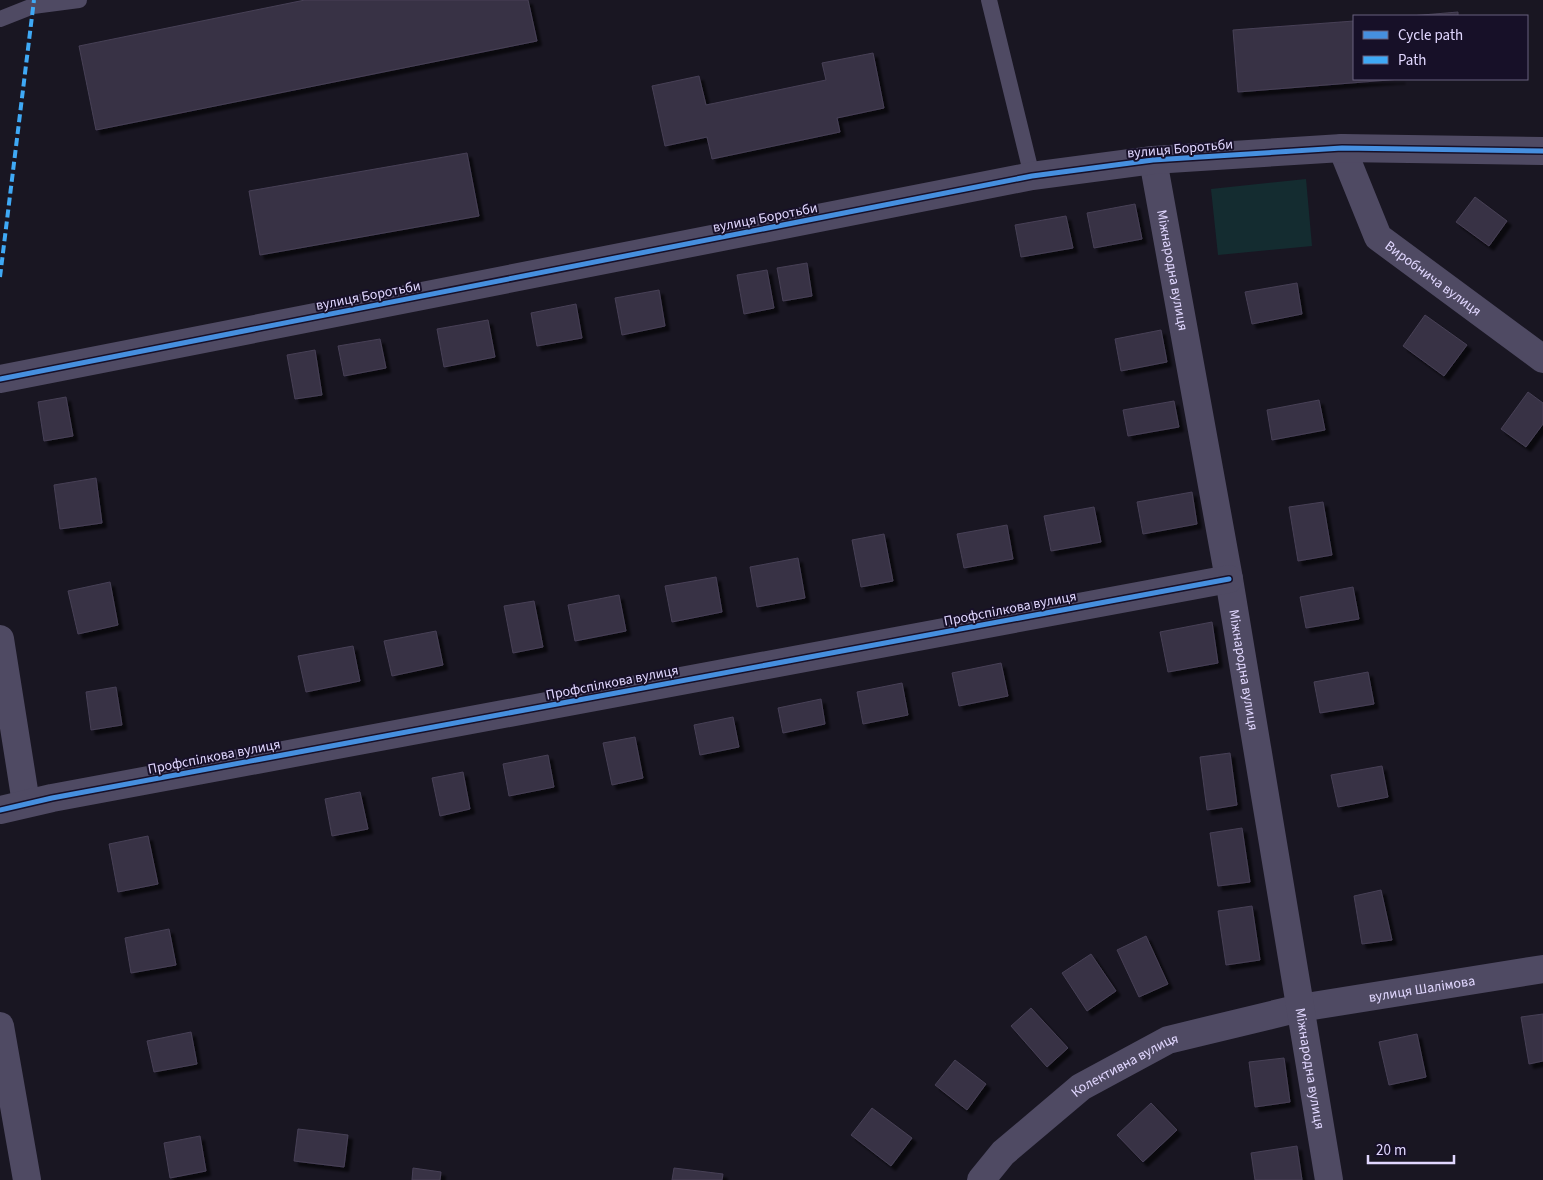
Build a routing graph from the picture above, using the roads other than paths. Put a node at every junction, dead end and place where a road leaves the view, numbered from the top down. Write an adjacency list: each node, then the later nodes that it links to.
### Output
1 (79, 0): 3 (lane)
2 (989, 0): 7 (lane)
3 (0, 19)
4 (1342, 148): 5 (street, вулиця Боротьби); 6 (street, вулиця Боротьби); 8 (street, Виробнича вулиця)
5 (1543, 151)
6 (1153, 160): 7 (street, вулиця Боротьби); 10 (street, Міжнародна вулиця)
7 (1032, 176): 9 (street, вулиця Боротьби)
8 (1543, 359)
9 (0, 379)
10 (1229, 579): 12 (street, Профспілкова вулиця); 15 (street, Міжнародна вулиця)
11 (0, 640): 12 (street)
12 (26, 802): 13 (street, Профспілкова вулиця)
13 (0, 810)
14 (1543, 969): 15 (street, вулиця Шалімова)
15 (1300, 1008): 18 (street, Колективна вулиця); 19 (street, Міжнародна вулиця)
16 (0, 1026): 17 (street)
17 (27, 1180)
18 (981, 1180)
19 (1329, 1180)

